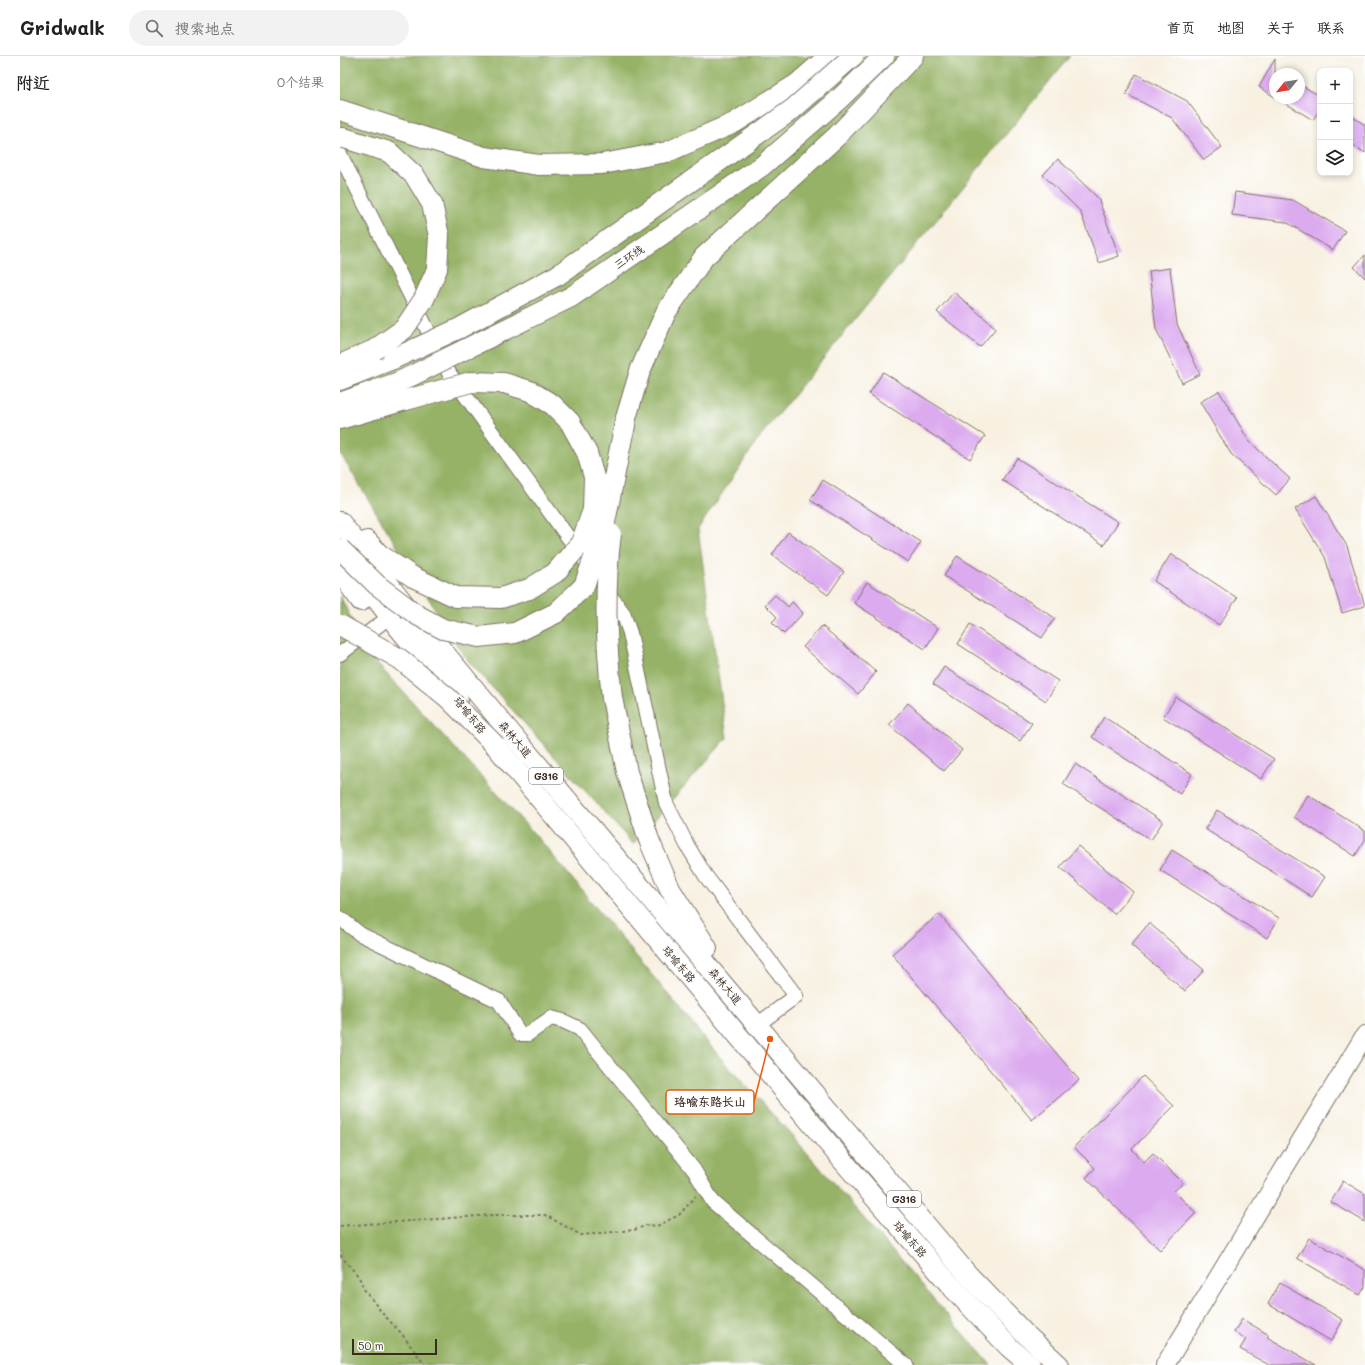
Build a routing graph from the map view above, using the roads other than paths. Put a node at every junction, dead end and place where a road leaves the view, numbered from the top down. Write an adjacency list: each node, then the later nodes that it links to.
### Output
1 (830, 56): 8 (highway)
2 (853, 56): 11 (highway, bridge)
3 (884, 56): 12 (highway, 三环线, bridge)
4 (913, 56): 13 (highway, bridge)
5 (340, 110): 8 (highway)
6 (340, 121): 8 (highway)
7 (340, 138): 10 (highway, bridge)
8 (437, 142)
9 (340, 154): 24 (street)
10 (340, 365)
11 (340, 380)
12 (340, 403)
13 (626, 418): 17 (highway, bridge); 24 (highway, bridge)
14 (340, 419): 15 (highway, bridge)
15 (340, 511)
16 (340, 522): 24 (highway, 森林大道 / G316)
17 (340, 550): 22 (highway, 珞喻东路 / G316, bridge)
18 (340, 572): 19 (highway, G316)
19 (380, 624): 21 (street); 26 (highway, G316)
20 (340, 625): 22 (highway, bridge)
21 (340, 654)
22 (496, 746): 26 (highway, 珞喻东路 / G316)
23 (340, 918): 27 (street)
24 (757, 1025): 29 (highway, 珞喻东路 / G316)
25 (1365, 1035): 30 (main road)
26 (754, 1054): 28 (highway, 珞喻东路 / G316)
27 (906, 1365)
28 (1030, 1365)
29 (1059, 1365)
30 (1165, 1365)

